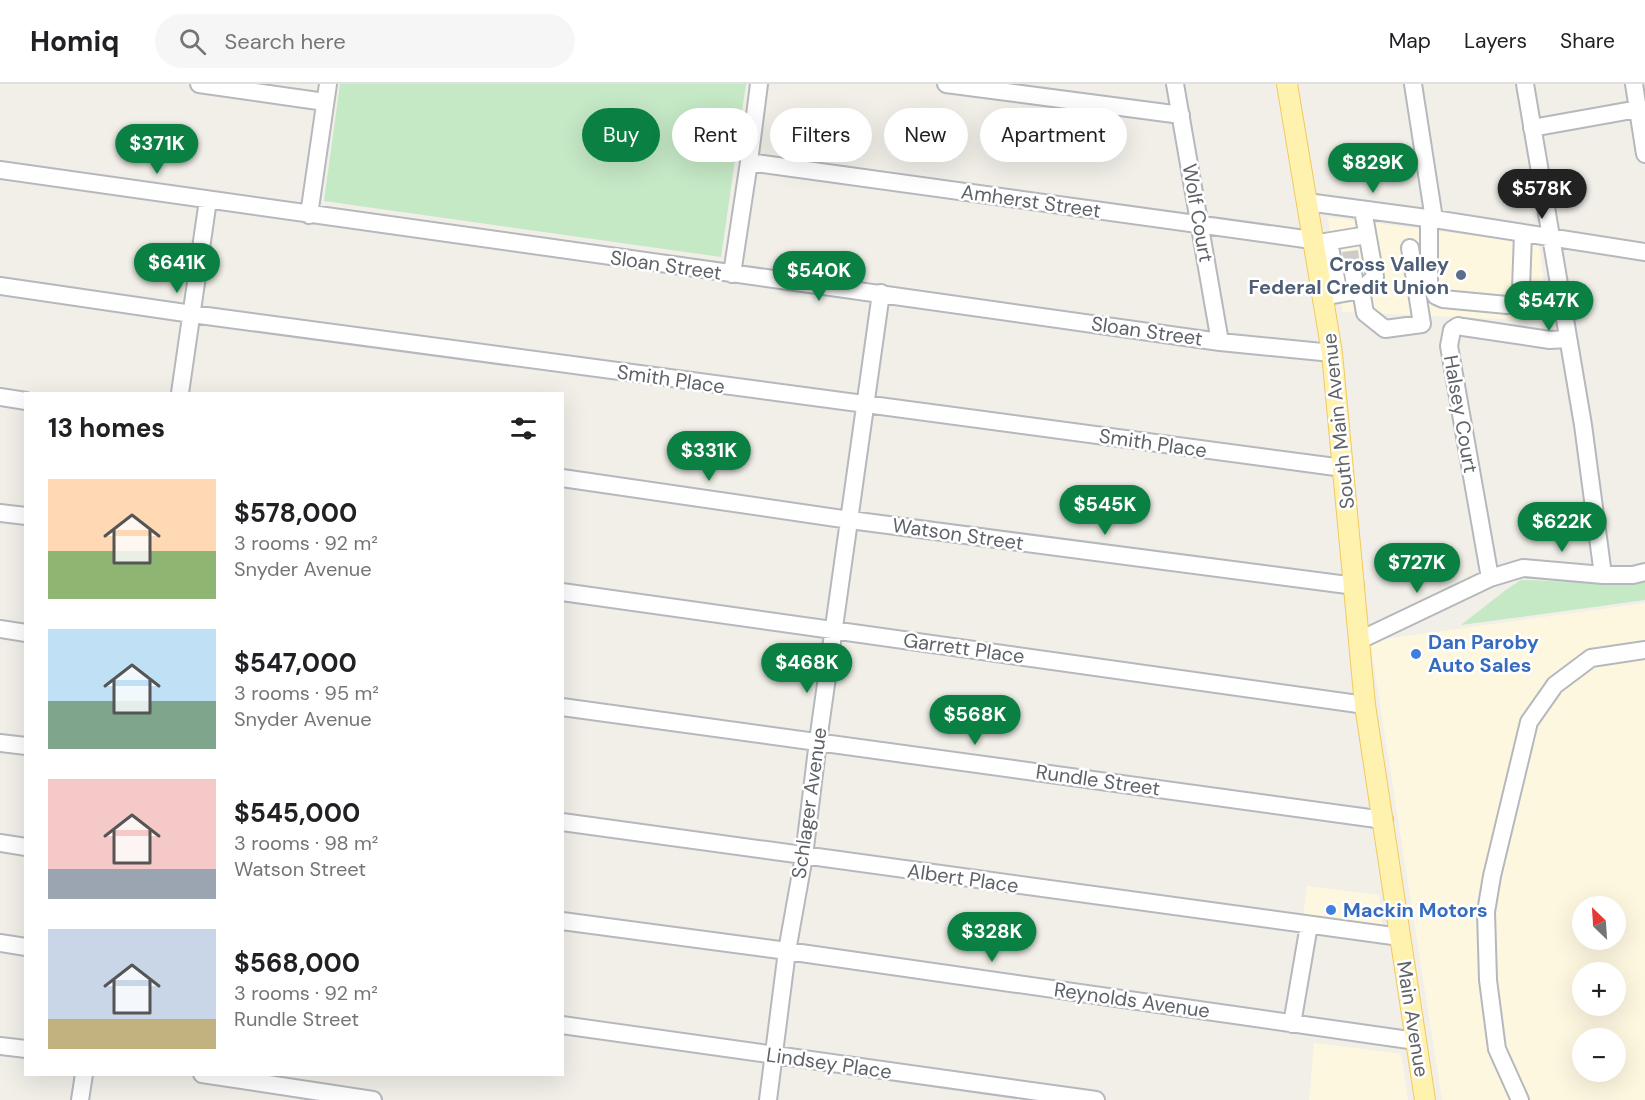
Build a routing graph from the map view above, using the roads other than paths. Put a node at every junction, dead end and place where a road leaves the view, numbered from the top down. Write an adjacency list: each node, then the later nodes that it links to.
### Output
1 (200, 84): 10 (street)
2 (328, 84): 10 (street)
3 (759, 84): 11 (street)
4 (946, 84): 13 (street)
5 (1175, 84): 13 (street, Wolf Court)
6 (1287, 84): 19 (main road, South Main Avenue)
7 (1413, 84): 22 (street)
8 (1525, 84): 14 (street)
9 (1634, 84): 12 (street)
10 (325, 102): 21 (street)
11 (756, 108)
12 (1638, 109): 14 (street); 15 (street)
13 (1181, 115): 23 (street, Wolf Court)
14 (1532, 128): 26 (street)
15 (1645, 154)
16 (749, 162): 23 (street, Amherst Street); 31 (street)
17 (0, 170): 18 (street, Sloan Street)
18 (208, 200): 21 (street, Sloan Street); 36 (street)
19 (1307, 202): 20 (street); 27 (main road, South Main Avenue)
20 (1363, 210): 22 (street); 25 (street)
21 (309, 215): 31 (street, Sloan Street)
22 (1432, 219): 24 (street); 24 (street)
23 (1200, 225): 27 (street, Amherst Street); 38 (street, Wolf Court)
24 (1523, 234): 26 (street)
25 (1367, 236): 27 (street, Amherst Street); 33 (street)
26 (1550, 238): 29 (street); 37 (street)
27 (1318, 242): 35 (main road, South Main Avenue)
28 (1410, 248): 33 (street)
29 (1645, 252)
30 (1353, 273): 33 (street)
31 (732, 274): 34 (street, Sloan Street)
32 (0, 286): 36 (street, Smith Place)
33 (1359, 291): 35 (street)
34 (881, 293): 38 (street, Sloan Street); 43 (street, Schlager Avenue)
35 (1330, 295): 39 (main road, South Main Avenue)
36 (192, 314): 40 (street); 43 (street, Smith Place)
37 (1568, 339): 50 (street); 51 (street, Halsey Court)
38 (1220, 342): 39 (street, Sloan Street)
39 (1332, 353): 44 (main road, South Main Avenue)
40 (180, 392)
41 (0, 397): 42 (street)
42 (24, 401)
43 (865, 405): 44 (street, Smith Place); 48 (street, Schlager Avenue)
44 (1343, 468): 52 (main road, South Main Avenue)
45 (564, 478): 48 (street, Watson Street)
46 (0, 513): 47 (street)
47 (24, 516)
48 (850, 519): 52 (street, Watson Street); 55 (street, Schlager Avenue)
49 (1645, 572): 50 (street)
50 (1603, 575): 51 (street)
51 (1490, 578): 57 (street)
52 (1355, 586): 57 (main road, South Main Avenue)
53 (564, 592): 55 (street, Garrett Place)
54 (0, 629): 56 (street)
55 (833, 630): 59 (street, Garrett Place); 61 (street, Schlager Avenue)
56 (24, 633)
57 (1360, 640): 59 (main road, South Main Avenue)
58 (1645, 650): 88 (street)
59 (1365, 705): 64 (main road, South Main Avenue)
60 (564, 707): 61 (street, Rundle Street)
61 (818, 741): 64 (street, Rundle Street); 68 (street, Schlager Avenue)
62 (0, 743): 63 (street)
63 (24, 746)
64 (1384, 820): 71 (main road, South Main Avenue)
65 (564, 822): 68 (street, Albert Place)
66 (0, 843): 67 (street)
67 (24, 847)
68 (804, 856): 70 (street, Albert Place); 74 (street, Schlager Avenue)
69 (564, 921): 74 (street, Reynolds Avenue)
70 (1309, 925): 71 (street, Albert Place); 75 (street)
71 (1400, 937): 77 (main road, Main Avenue)
72 (0, 943): 73 (street)
73 (24, 947)
74 (787, 951): 75 (street, Reynolds Avenue); 80 (street, Schlager Avenue)
75 (1292, 1024): 77 (street, Reynolds Avenue)
76 (564, 1025): 80 (street, Lindsey Place)
77 (1416, 1041): 87 (main road, Main Avenue)
78 (0, 1046): 79 (street)
79 (24, 1049)
80 (774, 1056): 85 (street, Schlager Avenue); 86 (street, Lindsey Place)
81 (84, 1076): 83 (street)
82 (215, 1076): 84 (street)
83 (80, 1100)
84 (373, 1100)
85 (768, 1100)
86 (1096, 1100)
87 (1425, 1100)
88 (1520, 1100)

